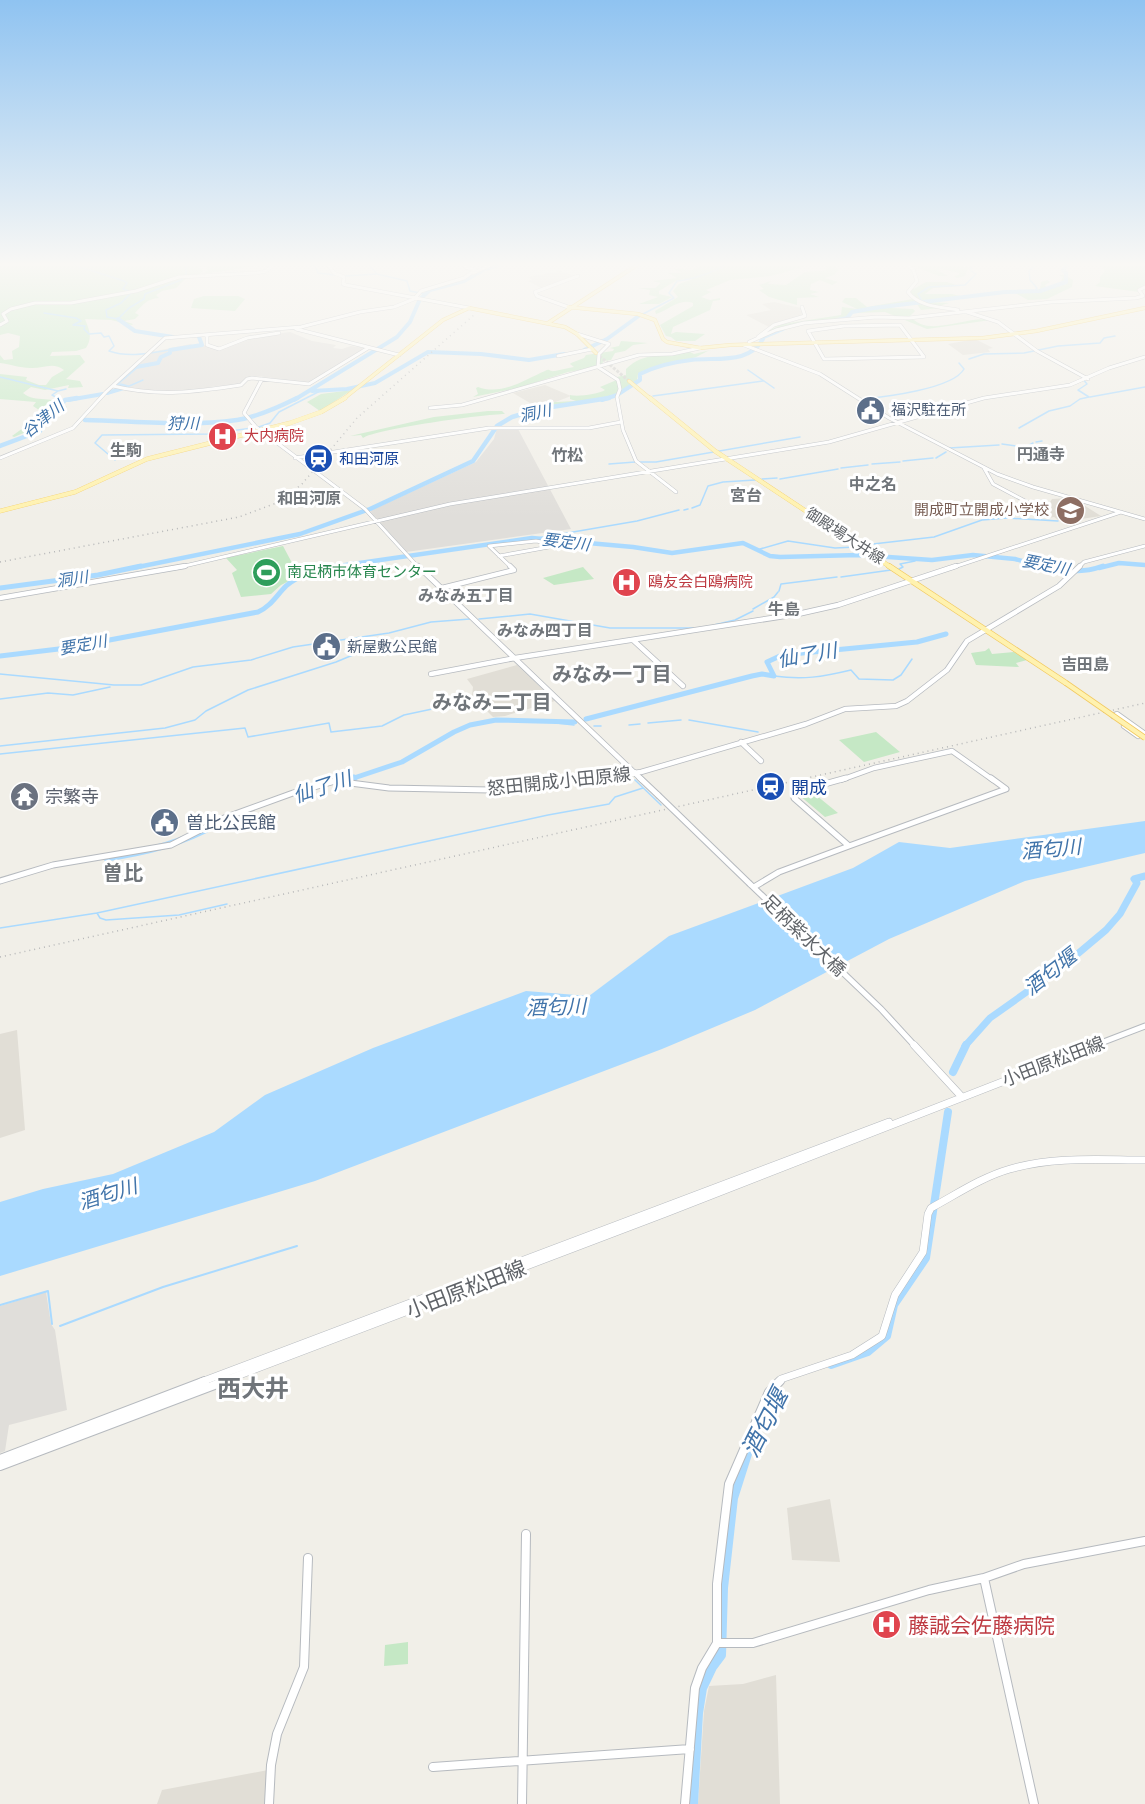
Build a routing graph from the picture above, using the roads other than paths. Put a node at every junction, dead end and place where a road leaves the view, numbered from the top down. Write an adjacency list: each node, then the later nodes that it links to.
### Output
1 (153, 349): 21 (street)
2 (367, 349): 18 (street)
3 (374, 349): 14 (street)
4 (406, 349): 14 (main road)
5 (586, 349): 15 (street)
6 (592, 349): 13 (main road)
7 (605, 349): 17 (street)
8 (694, 349): 17 (street)
9 (758, 349): 24 (street)
10 (819, 349): 11 (street)
11 (918, 349)
12 (1035, 349): 19 (street)
13 (596, 353)
14 (399, 355): 26 (main road)
15 (558, 356)
16 (1145, 357): 19 (street)
17 (598, 367): 22 (street); 23 (street)
18 (262, 379): 21 (street); 26 (street)
19 (1088, 379): 24 (street)
20 (629, 381): 29 (main road, 御殿場大井線)
21 (113, 386): 28 (street)
22 (430, 408)
23 (621, 422): 25 (street); 31 (street)
24 (897, 422): 29 (street); 30 (street)
25 (499, 428): 27 (street)
26 (260, 430): 27 (street); 34 (main road)
27 (295, 458): 37 (street)
28 (0, 459)
29 (727, 459): 31 (street); 41 (main road, 御殿場大井線)
30 (984, 468): 33 (street); 35 (street)
31 (647, 472): 32 (street); 37 (street)
32 (676, 492)
33 (1029, 503)
34 (0, 511)
35 (1120, 512): 36 (street); 41 (street)
36 (1145, 519)
37 (377, 522): 42 (street); 43 (street)
38 (1145, 546): 40 (street)
39 (499, 556): 39 (street); 42 (street)
40 (1074, 571): 44 (street)
41 (914, 581): 44 (main road, 御殿場大井線); 45 (street)
42 (442, 588): 46 (street)
43 (0, 598)
44 (986, 630): 49 (main road, 御殿場大井線, bridge); 52 (street, 怒田開成小田原線)
45 (633, 640): 46 (street); 48 (street)
46 (515, 658): 47 (street); 54 (street)
47 (431, 674)
48 (683, 686)
49 (1113, 716): 50 (street, bridge); 51 (main road, 御殿場大井線, bridge); 51 (street, bridge)
50 (1138, 736)
51 (1145, 736)
52 (741, 742): 53 (street); 54 (street, 怒田開成小田原線)
53 (761, 761)
54 (634, 773): 56 (street, 怒田開成小田原線); 57 (street, bridge)
55 (849, 846): 55 (street); 57 (street)
56 (0, 881)
57 (754, 887): 59 (street, 足柄紫水大橋)
58 (1145, 1026): 59 (street, 小田原松田線)
59 (961, 1096): 60 (street, 小田原松田線)
60 (930, 1109): 62 (street, 小田原松田線); 63 (street, 小田原松田線)
61 (1145, 1160): 68 (street)
62 (0, 1459)
63 (0, 1466)
64 (526, 1534): 70 (street)
65 (1145, 1541): 67 (street)
66 (308, 1558): 72 (street)
67 (984, 1578): 68 (street); 75 (street)
68 (721, 1644): 69 (street)
69 (690, 1749): 70 (street); 74 (street)
70 (522, 1760): 71 (street); 73 (street)
71 (433, 1767)
72 (269, 1804)
73 (522, 1804)
74 (685, 1804)
75 (1034, 1804)

